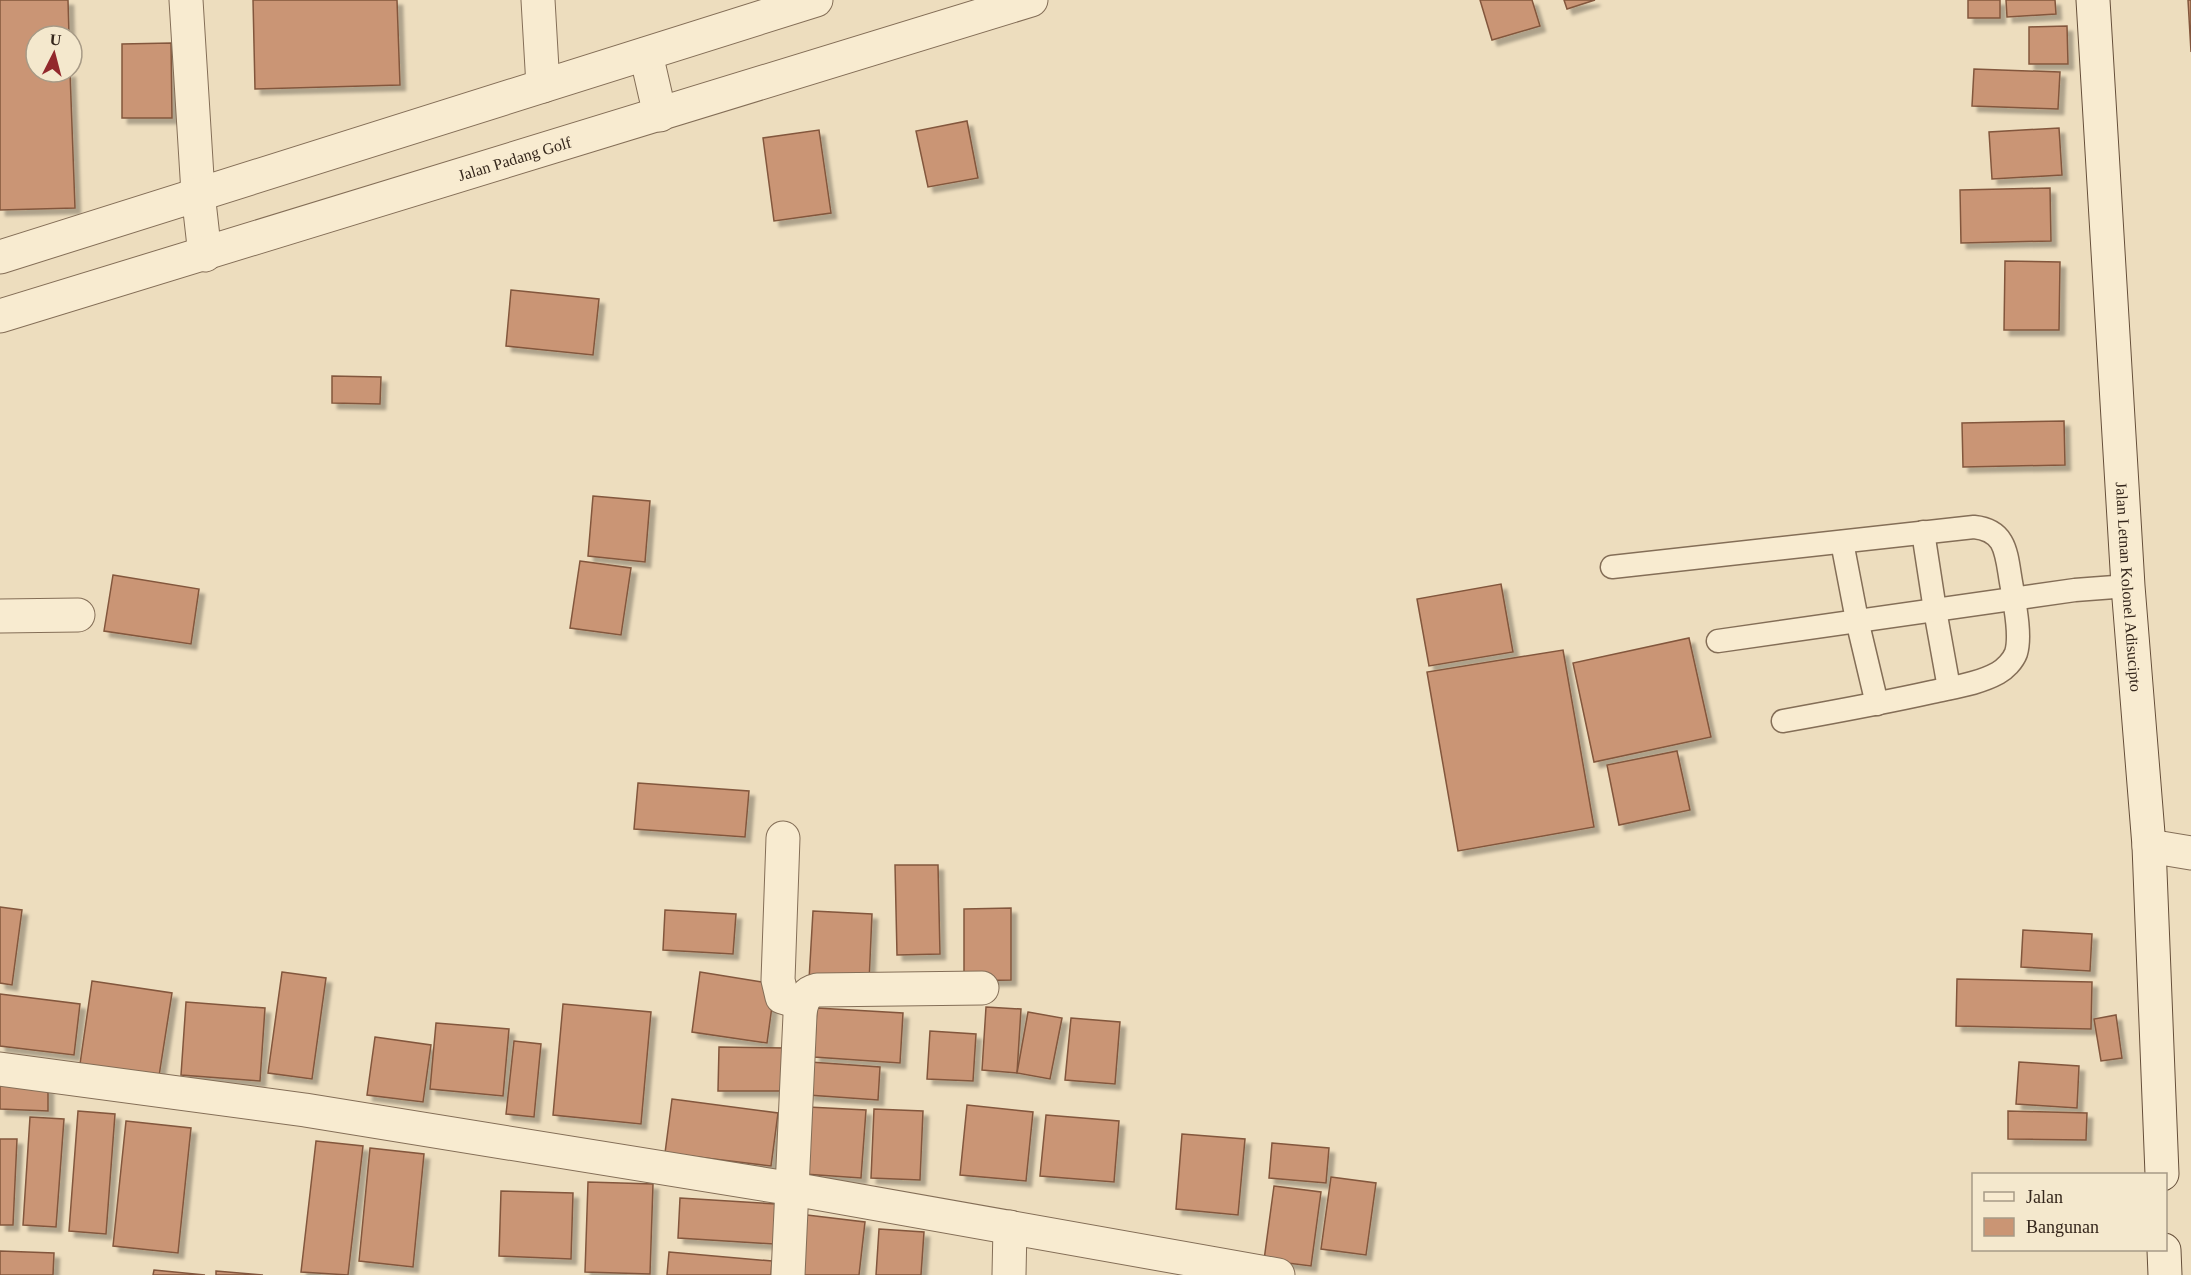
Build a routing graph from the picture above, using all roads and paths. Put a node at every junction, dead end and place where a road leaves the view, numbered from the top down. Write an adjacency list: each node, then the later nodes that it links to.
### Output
1 (186, 0): 9 (street)
2 (538, 0): 7 (street)
3 (816, 0): 6 (street)
4 (1031, 0): 8 (street, Jalan Padang Golf)
5 (2093, 0): 16 (street, Jalan Letnan Kolonel Adisucipto)
6 (646, 54): 7 (street); 8 (street)
7 (543, 86): 9 (street)
8 (660, 115): 10 (street, Jalan Padang Golf)
9 (198, 193): 10 (street); 11 (street)
10 (205, 255): 12 (street, Jalan Padang Golf)
11 (0, 257)
12 (0, 316)
13 (1923, 532): 14 (lane); 17 (lane); 18 (lane)
14 (1842, 542): 15 (lane); 21 (lane)
15 (1612, 567)
16 (2128, 586): 17 (lane); 27 (street, Jalan Letnan Kolonel Adisucipto)
17 (2013, 600): 18 (lane); 23 (lane)
18 (1935, 610): 21 (lane); 23 (lane)
19 (78, 615): 20 (street)
20 (0, 616)
21 (1857, 620): 22 (lane); 24 (lane)
22 (1718, 640)
23 (1949, 688): 24 (lane)
24 (1877, 704): 25 (lane)
25 (1784, 721)
26 (783, 838): 30 (street)
27 (2149, 846): 28 (street); 32 (street, Jalan Letnan Kolonel Adisucipto)
28 (2191, 853)
29 (982, 988): 30 (street)
30 (802, 1003): 33 (street)
31 (0, 1069): 33 (street)
32 (2162, 1173)
33 (792, 1189): 34 (street); 35 (street)
34 (1010, 1227): 36 (street); 37 (street)
35 (788, 1275)
36 (1009, 1275)
37 (1278, 1275)

